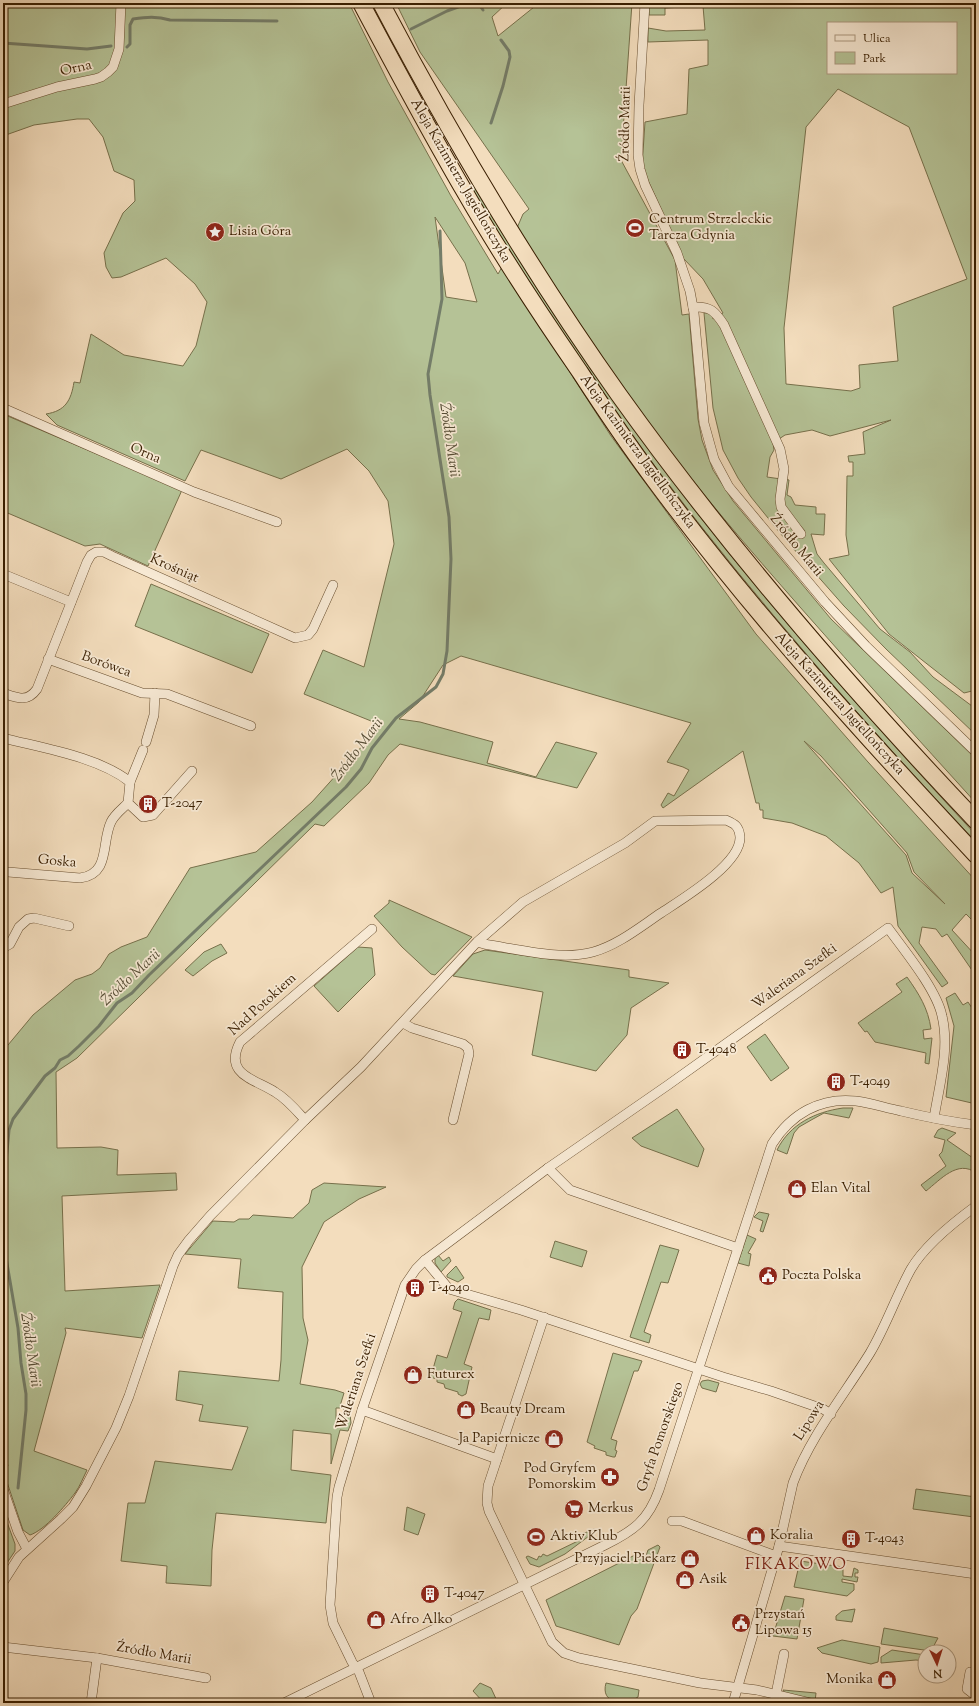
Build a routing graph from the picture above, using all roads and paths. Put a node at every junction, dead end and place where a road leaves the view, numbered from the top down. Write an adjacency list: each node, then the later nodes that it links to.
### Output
1 (121, 3): 5 (street, Orna)
2 (361, 3): 25 (highway, Aleja Kazimierza Jagiellończyka)
3 (380, 3): 24 (highway, Aleja Kazimierza Jagiellończyka)
4 (645, 3): 6 (street, Źródło Marii)
5 (3, 104)
6 (693, 307): 9 (street, Źródło Marii); 20 (street, Źródło Marii)
7 (3, 408): 10 (street, Orna)
8 (774, 468): 9 (street)
9 (784, 469): 11 (street, Źródło Marii)
10 (277, 522)
11 (801, 534)
12 (3, 574): 14 (street)
13 (333, 585): 14 (street, Krośniąt)
14 (71, 602): 15 (street)
15 (48, 659): 16 (street); 17 (street, Borówca)
16 (3, 693)
17 (155, 694): 18 (street, Borówca); 22 (street)
18 (251, 726)
19 (3, 738): 22 (street)
20 (976, 752)
21 (192, 771): 23 (street)
22 (130, 782): 23 (street)
23 (128, 803): 26 (street, Goska)
24 (976, 821)
25 (976, 855)
26 (8, 872)
27 (69, 926): 30 (street)
28 (372, 929): 33 (street, Nad Potokiem)
29 (477, 942): 29 (street); 31 (street)
30 (3, 948)
31 (403, 1023): 33 (street); 34 (street)
32 (934, 1118): 35 (street, Gryfa Pomorskiego); 36 (street, Waleriana Szefki); 38 (street, Gryfa Pomorskiego)
33 (305, 1120): 48 (street)
34 (453, 1120)
35 (976, 1125)
36 (548, 1168): 38 (street); 39 (street, Waleriana Szefki)
37 (976, 1206): 43 (street, Lipowa)
38 (738, 1248): 41 (street, Gryfa Pomorskiego)
39 (425, 1260): 40 (street, Gryfa Pomorskiego); 42 (street, Waleriana Szefki)
40 (544, 1318): 41 (street, Gryfa Pomorskiego); 44 (street)
41 (698, 1369): 43 (street, Gryfa Pomorskiego); 52 (street, Gryfa Pomorskiego)
42 (362, 1410): 44 (street); 56 (street, Waleriana Szefki)
43 (831, 1414): 47 (street, Lipowa)
44 (497, 1459): 52 (street)
45 (3, 1489): 48 (street)
46 (672, 1521): 49 (street)
47 (779, 1546): 49 (street, Lipowa); 50 (street)
48 (27, 1549): 51 (street)
49 (776, 1556): 59 (street, Lipowa)
50 (976, 1574)
51 (3, 1582)
52 (524, 1585): 56 (street, Gryfa Pomorskiego); 59 (street)
53 (3, 1647): 55 (street, Źródło Marii)
54 (784, 1654): 60 (street)
55 (97, 1658): 58 (street, Źródło Marii); 62 (street, Źródło Marii)
56 (355, 1667): 63 (street, Gryfa Pomorskiego); 64 (street)
57 (970, 1672): 61 (street)
58 (206, 1678)
59 (737, 1688): 60 (street); 65 (street, Lipowa)
60 (776, 1694): 66 (street)
61 (976, 1696)
62 (91, 1703)
63 (284, 1703)
64 (371, 1703)
65 (733, 1703)
66 (811, 1703)

